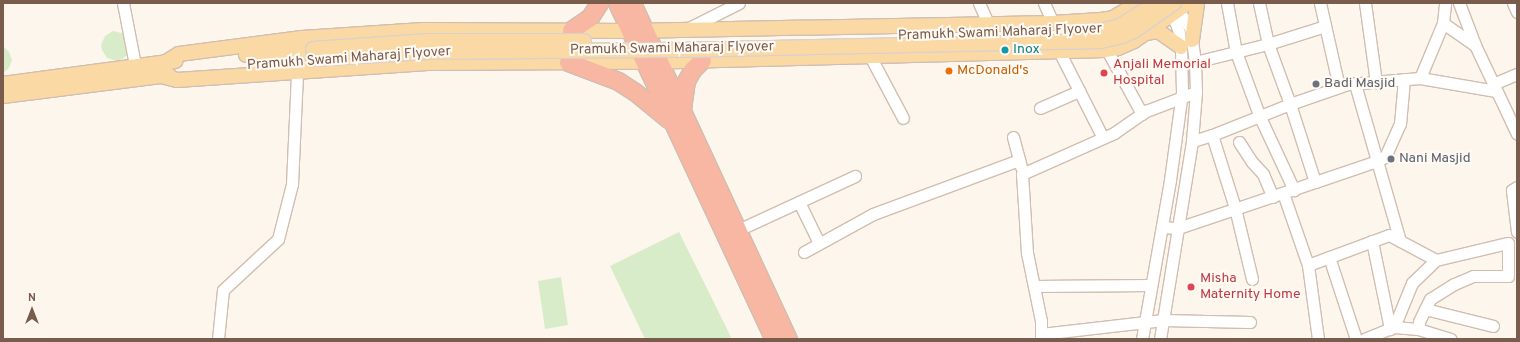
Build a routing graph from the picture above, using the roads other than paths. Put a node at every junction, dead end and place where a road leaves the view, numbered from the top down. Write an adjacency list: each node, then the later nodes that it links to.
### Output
1 (123, 3): 41 (street)
2 (599, 3): 25 (highway)
3 (617, 3): 27 (highway)
4 (632, 3): 27 (highway)
5 (739, 3): 26 (street)
6 (979, 3): 23 (street)
7 (1044, 3): 21 (street)
8 (1138, 3): 21 (main road)
9 (1156, 3): 42 (main road, Pramukh Swami Maharaj Flyover, bridge)
10 (1162, 3): 19 (street)
11 (1197, 3): 29 (main road)
12 (1227, 3): 34 (street)
13 (1259, 3): 30 (street)
14 (1320, 3): 24 (street)
15 (1365, 3): 48 (street)
16 (1445, 3): 22 (street)
17 (1459, 3): 31 (street)
18 (1513, 3): 20 (street)
19 (1177, 7): 28 (main road); 29 (street); 42 (main road, Pramukh Swami Maharaj Flyover, bridge)
20 (1517, 12)
21 (1053, 23): 23 (main road)
22 (1443, 23): 31 (street); 46 (street)
23 (989, 25): 26 (main road)
24 (1325, 26): 30 (street); 51 (street)
25 (571, 30): 27 (main road); 38 (main road)
26 (684, 30): 27 (main road)
27 (638, 31): 37 (highway)
28 (1146, 33): 29 (main road); 32 (main road)
29 (1187, 43): 40 (street); 56 (street)
30 (1268, 44): 34 (street); 57 (street)
31 (1477, 48): 52 (street)
32 (1107, 50): 33 (main road); 60 (street)
33 (1058, 51): 35 (main road); 53 (street)
34 (1236, 52): 40 (street); 61 (street)
35 (870, 56): 36 (main road); 62 (street)
36 (702, 60): 37 (main road); 59 (highway)
37 (652, 61): 39 (main road); 59 (highway); 63 (highway)
38 (166, 62): 41 (main road, Pramukh Swami Maharaj Flyover); 42 (main road, Pramukh Swami Maharaj Flyover)
39 (568, 62): 43 (main road); 63 (highway)
40 (1196, 62): 54 (street)
41 (135, 65): 49 (main road, Pramukh Swami Maharaj Flyover)
42 (195, 66): 45 (main road, Pramukh Swami Maharaj Flyover)
43 (297, 72): 45 (main road); 103 (street)
44 (1517, 74): 52 (street)
45 (161, 76): 55 (main road, Pramukh Swami Maharaj Flyover)
46 (1420, 78): 47 (street); 52 (street)
47 (1404, 79): 48 (street); 71 (street)
48 (1376, 82): 50 (street)
49 (3, 84)
50 (1355, 84): 51 (street); 71 (street)
51 (1339, 87): 57 (street)
52 (1495, 88): 64 (street)
53 (1079, 91): 58 (street); 67 (street)
54 (1196, 92): 56 (street); 68 (street)
55 (3, 96)
56 (1181, 98): 60 (street); 80 (street)
57 (1290, 104): 61 (street); 74 (street)
58 (1040, 108)
59 (682, 110): 82 (highway)
60 (1142, 114): 67 (street)
61 (1259, 116): 65 (street); 76 (street)
62 (902, 118)
63 (674, 125): 104 (highway)
64 (1517, 134)
65 (1212, 135): 68 (street); 79 (street)
66 (1013, 137): 70 (street)
67 (1103, 138): 72 (street)
68 (1192, 141): 81 (street)
69 (1239, 142): 77 (street)
70 (1020, 160): 72 (street); 87 (street)
71 (1377, 161): 74 (street); 85 (street)
72 (1022, 174): 94 (street)
73 (854, 176): 78 (street)
74 (1315, 182): 76 (street)
75 (1517, 187): 83 (street)
76 (1294, 190): 77 (street)
77 (1278, 195): 79 (street); 91 (street)
78 (799, 202): 82 (street); 87 (street)
79 (1235, 208): 81 (street); 92 (street)
80 (1162, 227): 81 (street); 93 (street)
81 (1178, 228): 96 (street)
82 (738, 230): 105 (highway)
83 (1517, 232)
84 (1372, 240): 85 (street); 89 (street); 100 (street)
85 (1400, 241): 90 (street)
86 (1513, 242): 90 (street); 95 (street)
87 (819, 243): 88 (street)
88 (804, 252)
89 (1329, 257): 91 (street); 109 (street)
90 (1436, 260): 100 (street)
91 (1308, 265): 108 (street)
92 (1252, 280)
93 (1151, 285): 94 (street); 97 (street)
94 (1034, 286): 102 (street)
95 (1425, 309): 99 (street); 101 (street)
96 (1163, 320): 97 (street); 98 (street); 107 (street)
97 (1145, 322): 102 (street); 106 (street)
98 (1250, 322)
99 (1493, 326)
100 (1392, 328): 101 (street); 110 (street)
101 (1418, 329): 111 (street)
102 (1041, 337)
103 (218, 339)
104 (774, 339)
105 (788, 339)
106 (1142, 339)
107 (1160, 339)
108 (1318, 339)
109 (1356, 339)
110 (1364, 339)
111 (1451, 339)

